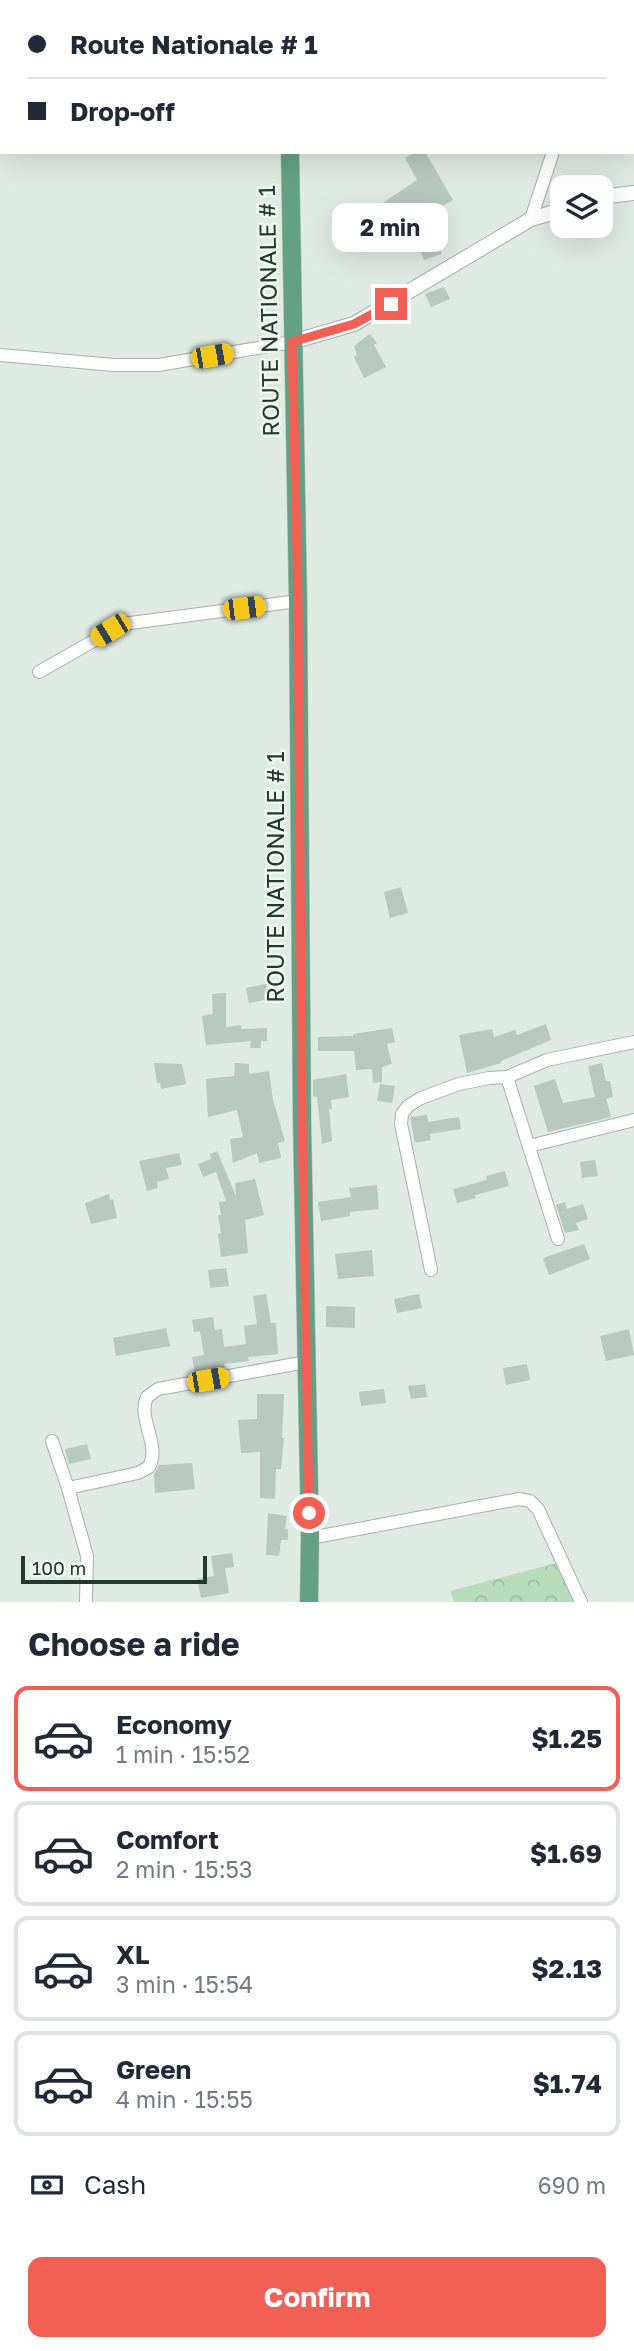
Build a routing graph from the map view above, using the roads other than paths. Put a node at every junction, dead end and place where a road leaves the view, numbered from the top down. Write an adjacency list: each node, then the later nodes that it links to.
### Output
1 (290, 154): 7 (main road, ROUTE NATIONALE # 1)
2 (553, 154): 6 (street)
3 (634, 193): 4 (street)
4 (613, 195)
5 (550, 213): 6 (street)
6 (531, 219): 7 (street)
7 (292, 342): 8 (street); 9 (main road, ROUTE NATIONALE # 1)
8 (0, 355)
9 (298, 601): 10 (street); 17 (main road, ROUTE NATIONALE # 1)
10 (39, 672)
11 (634, 1042): 12 (street)
12 (507, 1077): 14 (street); 16 (street)
13 (634, 1120): 14 (street)
14 (530, 1146): 15 (street)
15 (558, 1239)
16 (431, 1269)
17 (306, 1362): 19 (street); 20 (main road, ROUTE NATIONALE # 1)
18 (52, 1441): 19 (street)
19 (68, 1488): 21 (street)
20 (310, 1538): 22 (main road, ROUTE NATIONALE # 1); 23 (street)
21 (86, 1602)
22 (309, 1602)
23 (581, 1602)

